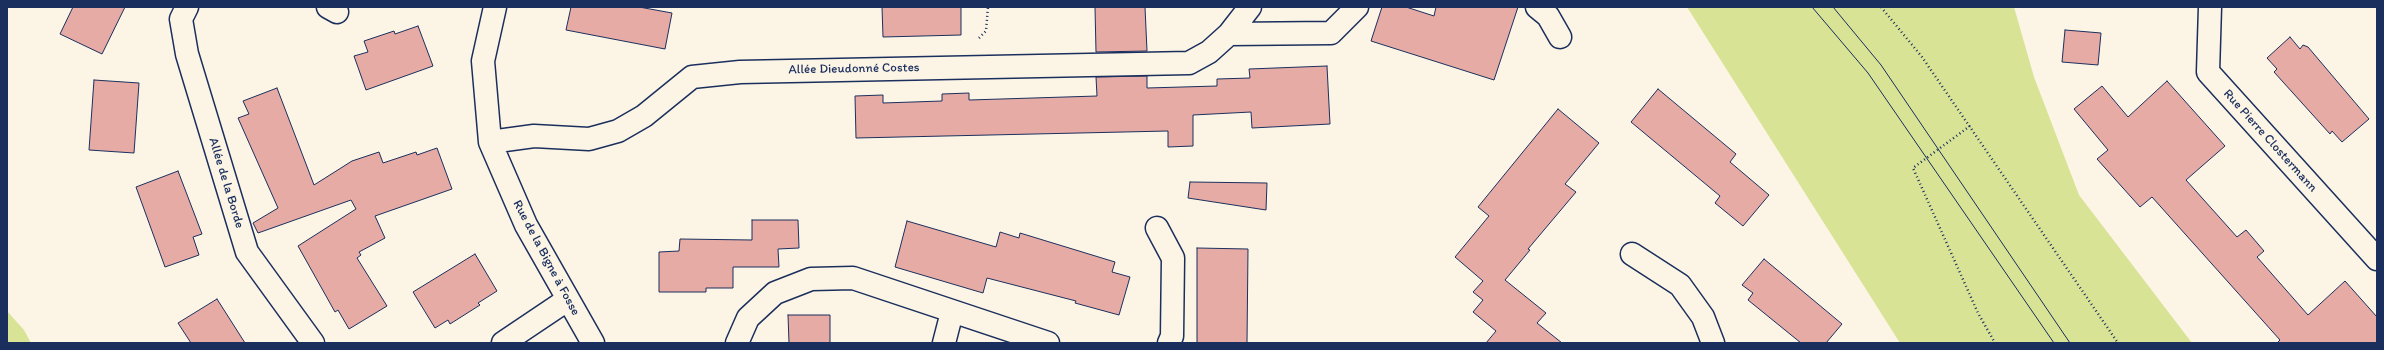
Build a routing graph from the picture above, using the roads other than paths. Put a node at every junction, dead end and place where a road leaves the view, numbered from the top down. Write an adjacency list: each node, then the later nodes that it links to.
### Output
1 (187, 7): 15 (street, Allée de la Borde)
2 (495, 7): 9 (street, Rue de la Bigne à Fosse)
3 (1250, 7): 7 (street, Allée Dieudonné Costes)
4 (1357, 7): 7 (street)
5 (1537, 7): 8 (street)
6 (2210, 7): 12 (street, Rue Pierre Clostermann)
7 (1229, 34): 9 (street, Allée Dieudonné Costes)
8 (1560, 37)
9 (490, 142): 13 (street, Rue de la Bigne à Fosse)
10 (1157, 228): 21 (street)
11 (1632, 254): 22 (street)
12 (2377, 259)
13 (568, 300): 16 (street); 17 (street, Rue de la Bigne à Fosse)
14 (952, 312): 18 (street); 19 (street); 20 (street)
15 (313, 343)
16 (503, 343)
17 (593, 343)
18 (737, 343)
19 (944, 343)
20 (1048, 343)
21 (1169, 343)
22 (1713, 343)

